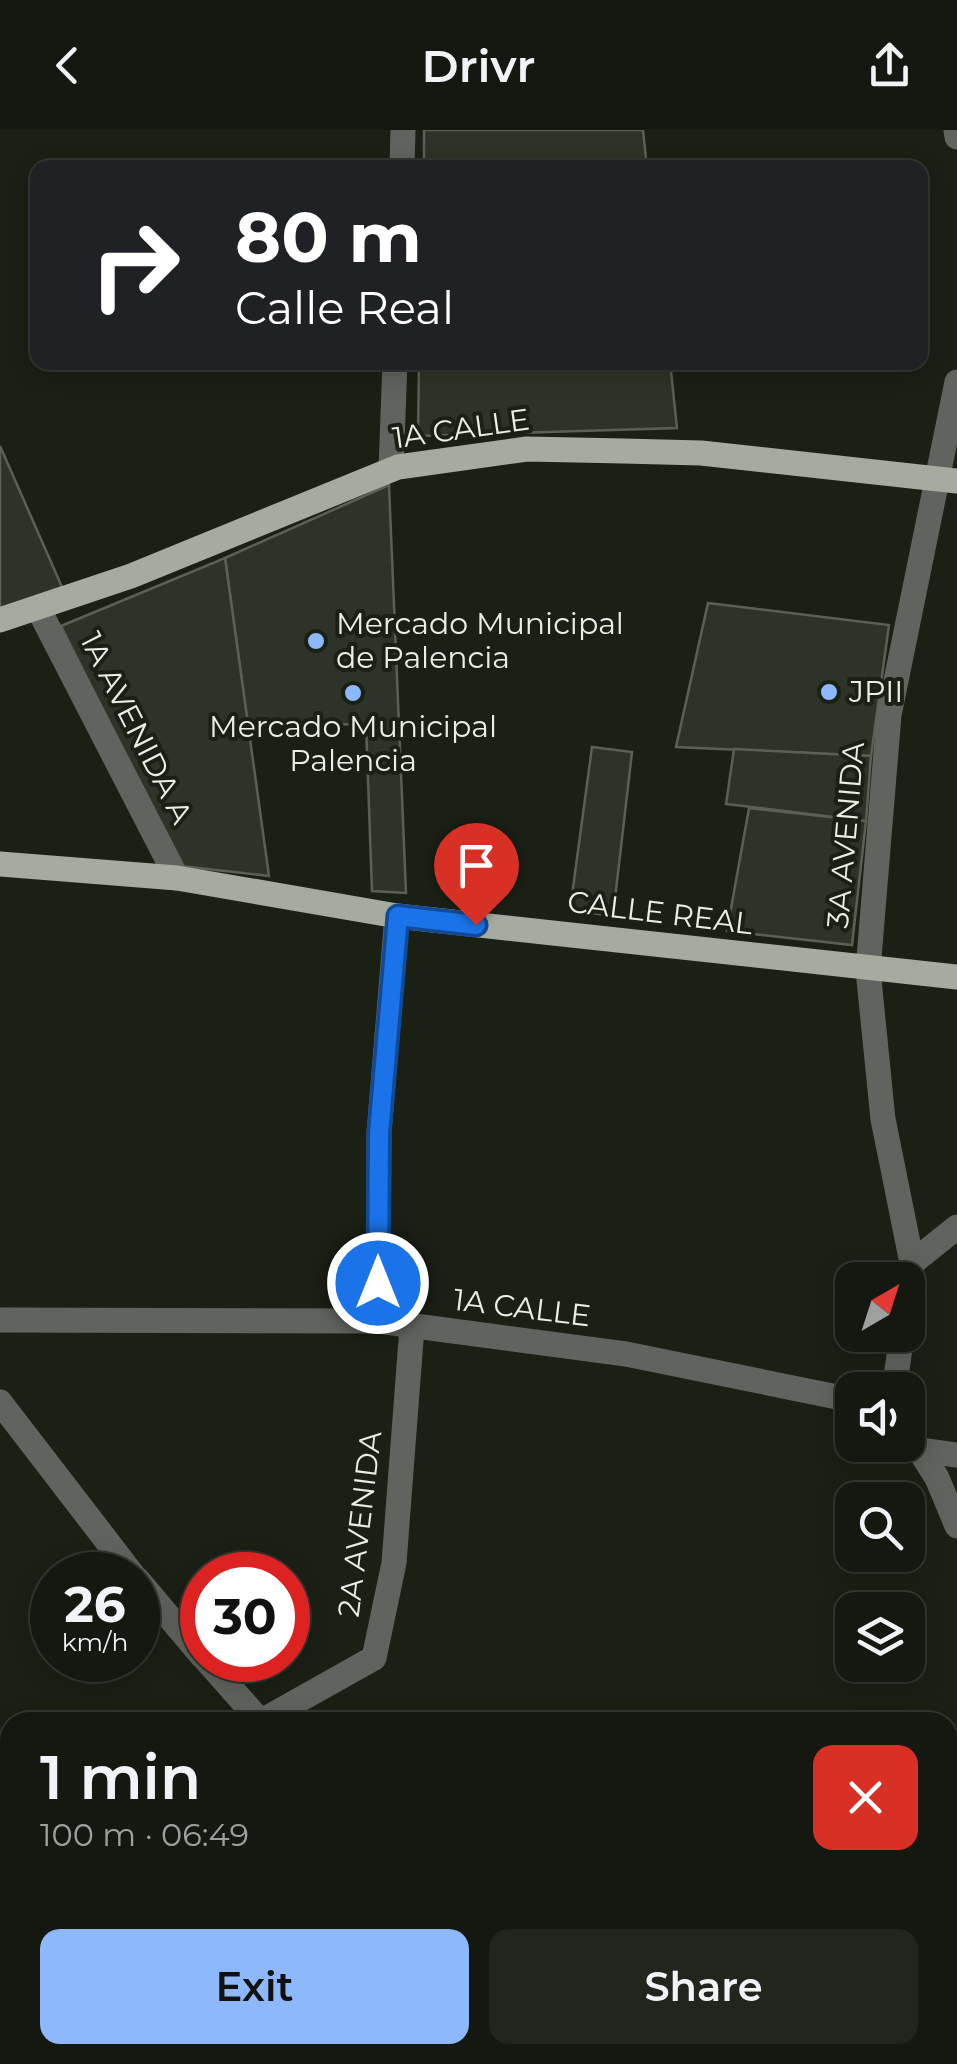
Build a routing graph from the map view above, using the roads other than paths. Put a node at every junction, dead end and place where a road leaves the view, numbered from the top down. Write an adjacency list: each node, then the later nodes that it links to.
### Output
1 (403, 130): 2 (street)
2 (402, 160)
3 (395, 370): 5 (street)
4 (957, 382): 6 (street, 3A AVENIDA)
5 (391, 469): 6 (main road, 1A CALLE); 7 (main road, 1A CALLE)
6 (947, 479): 12 (street, 3A AVENIDA)
7 (38, 608): 8 (main road, 1A CALLE); 10 (street, 1A AVENIDA A)
8 (0, 620)
9 (0, 864): 10 (main road, CALLE REAL)
10 (176, 878): 11 (main road, CALLE REAL)
11 (398, 916): 12 (main road, CALLE REAL); 18 (street)
12 (868, 970): 13 (main road, CALLE REAL); 15 (street, 3A AVENIDA)
13 (957, 977)
14 (957, 1228): 16 (street)
15 (912, 1262)
16 (913, 1262)
17 (0, 1320): 18 (street, 1A CALLE)
18 (378, 1321): 19 (street, 1A CALLE)
19 (412, 1327): 20 (street, 1A CALLE); 31 (street, 2A AVENIDA)
20 (835, 1397)
21 (0, 1402): 26 (street)
22 (925, 1445): 23 (street)
23 (957, 1455)
24 (925, 1462): 25 (street)
25 (957, 1526)
26 (115, 1552)
27 (160, 1607): 28 (street)
28 (180, 1630)
29 (225, 1682): 30 (street)
30 (251, 1712)
31 (278, 1712)

